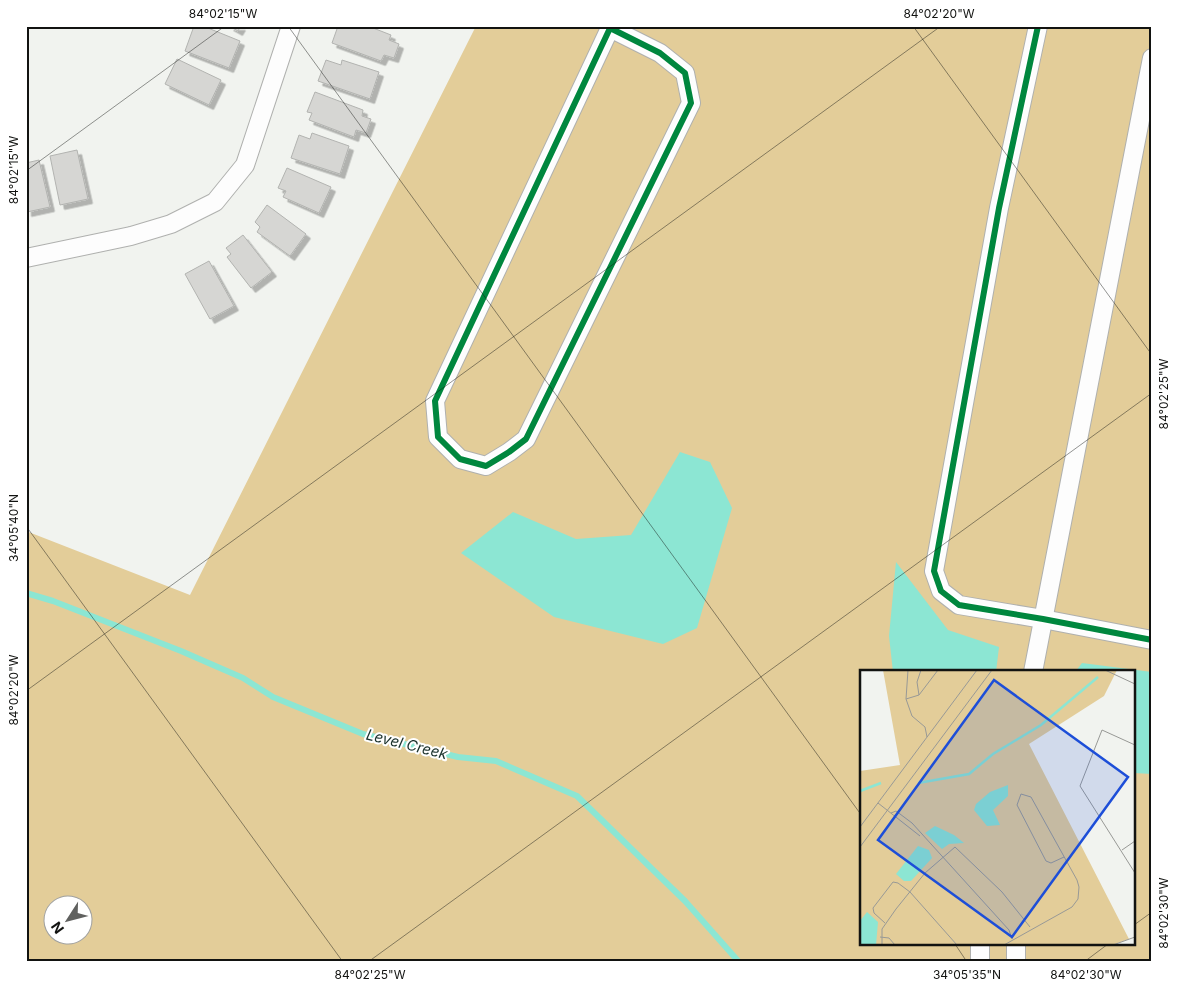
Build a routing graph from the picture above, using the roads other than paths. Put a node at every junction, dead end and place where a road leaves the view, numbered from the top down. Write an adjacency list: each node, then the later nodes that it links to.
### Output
1 (291, 26): 5 (street)
2 (1038, 26): 6 (street)
3 (610, 27): 3 (street)
4 (1152, 58): 6 (street)
5 (26, 258)
6 (1043, 619): 7 (street); 8 (street)
7 (1152, 640)
8 (1032, 670)
9 (980, 946): 11 (street)
10 (1016, 946): 12 (street)
11 (980, 962)
12 (1016, 962)

